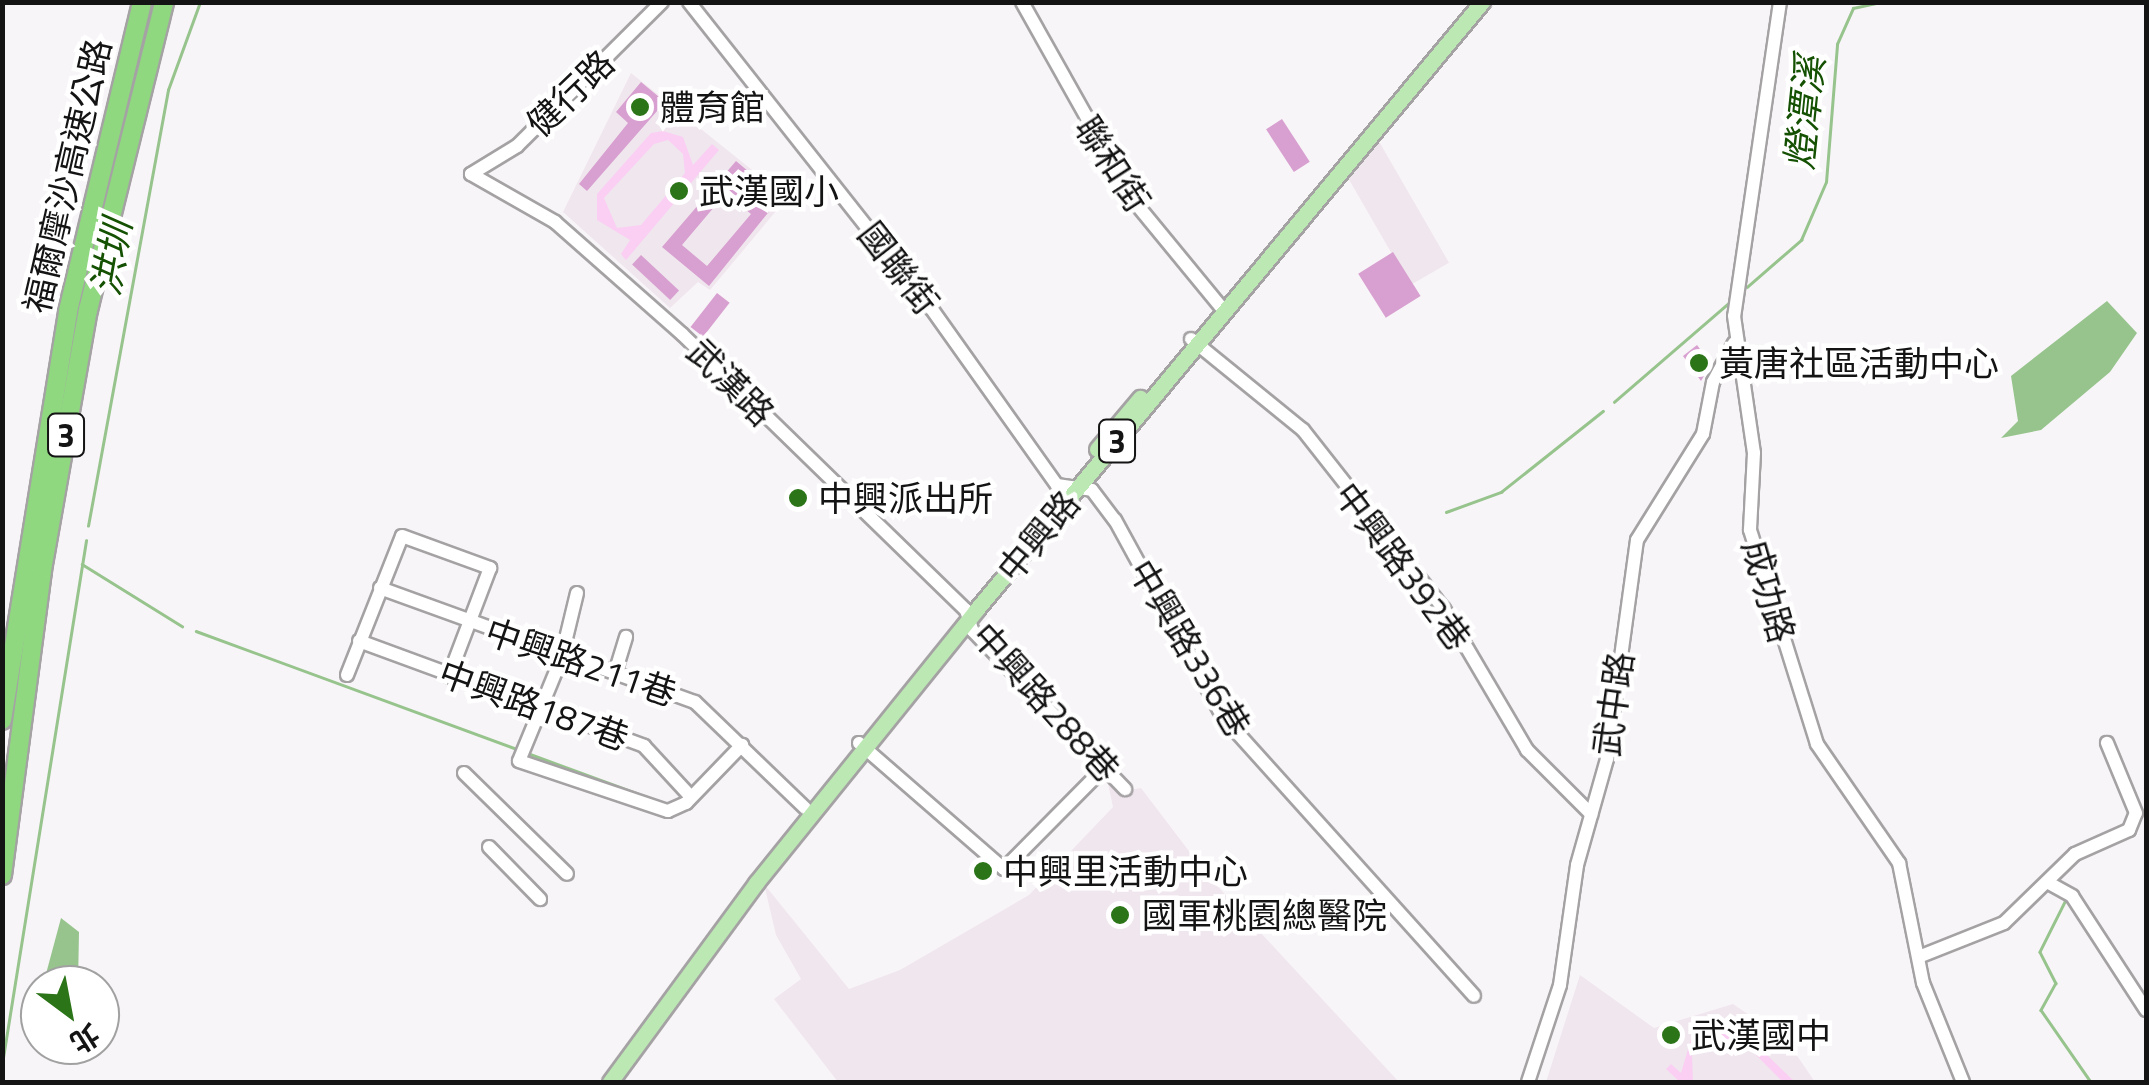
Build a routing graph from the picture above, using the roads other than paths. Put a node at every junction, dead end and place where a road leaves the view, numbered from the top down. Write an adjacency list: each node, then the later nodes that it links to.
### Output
1 (142, 2): 25 (highway, 福爾摩沙高速公路 / 3)
2 (164, 2): 37 (highway, 福爾摩沙高速公路 / 3)
3 (662, 2): 9 (street, 健行路)
4 (689, 2): 13 (street, 國聯街)
5 (1022, 2): 10 (street, 聯和街)
6 (1468, 2): 10 (main road, 中興路 / 3)
7 (1482, 2): 10 (main road, 中興路 / 3)
8 (1780, 2): 12 (street, 成功路)
9 (471, 174): 16 (street, 武漢路)
10 (1221, 309): 11 (main road, 中興路 / 3)
11 (1194, 341): 13 (main road, 中興路 / 3); 34 (street, 中興路392巷)
12 (1734, 344): 34 (street, 武中路); 40 (street, 成功路)
13 (1072, 488): 16 (main road, 中興路 / 3); 41 (street, 中興路336巷)
14 (380, 588): 17 (street, 中興路211巷); 17 (street); 19 (street)
15 (577, 593): 20 (street)
16 (967, 615): 28 (main road, 中興路 / 3); 29 (street, 中興路288巷)
17 (469, 623): 20 (street, 中興路211巷); 23 (street)
18 (626, 637): 21 (street)
19 (359, 641): 22 (street); 23 (street, 中興路187巷)
20 (561, 659): 21 (street, 中興路211巷); 24 (street)
21 (615, 673): 27 (street, 中興路211巷)
22 (347, 675)
23 (449, 676): 24 (street, 中興路187巷)
24 (540, 711): 32 (street, 中興路187巷); 32 (street)
25 (2, 720)
26 (2107, 743): 38 (street)
27 (742, 745): 32 (street); 33 (street, 中興路211巷)
28 (862, 746): 29 (street); 33 (main road, 中興路 / 3); 44 (main road, 中興路 / 3)
29 (1106, 766): 31 (street, 中興路288巷)
30 (464, 773): 36 (street)
31 (1125, 789)
32 (691, 797)
33 (806, 808): 43 (main road, 中興路 / 3)
34 (1592, 814): 45 (street, 武中路)
35 (489, 847): 39 (street)
36 (567, 874)
37 (2, 875)
38 (2046, 882): 40 (street); 42 (street)
39 (540, 899)
40 (1920, 956): 46 (street, 成功路)
41 (1474, 996)
42 (2146, 1010)
43 (598, 1082)
44 (610, 1082)
45 (1528, 1082)
46 (1963, 1082)

